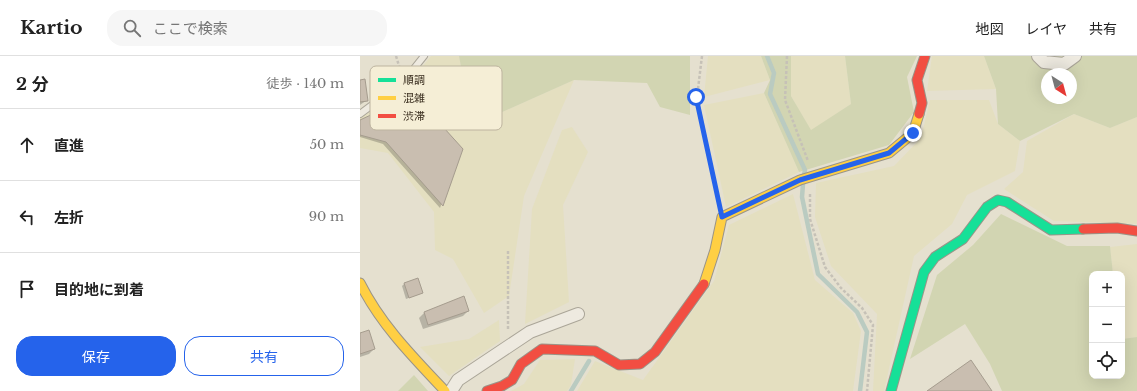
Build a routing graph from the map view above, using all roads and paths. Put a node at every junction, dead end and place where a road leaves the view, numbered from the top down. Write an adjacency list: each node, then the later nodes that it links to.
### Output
1 (424, 56): 7 (lane)
2 (702, 56): 11 (path)
3 (787, 56): 10 (path)
4 (925, 56): 10 (street)
5 (1038, 56): 6 (street)
6 (1075, 56)
7 (417, 65)
8 (370, 106): 9 (lane)
9 (360, 114)
10 (810, 177): 11 (street); 20 (path)
11 (722, 217): 19 (street)
12 (1137, 231): 21 (street)
13 (508, 251): 16 (path)
14 (360, 283): 17 (street)
15 (578, 314): 16 (street)
16 (508, 346): 18 (street)
17 (444, 391)
18 (451, 391)
19 (487, 391)
20 (867, 391)
21 (891, 391)

